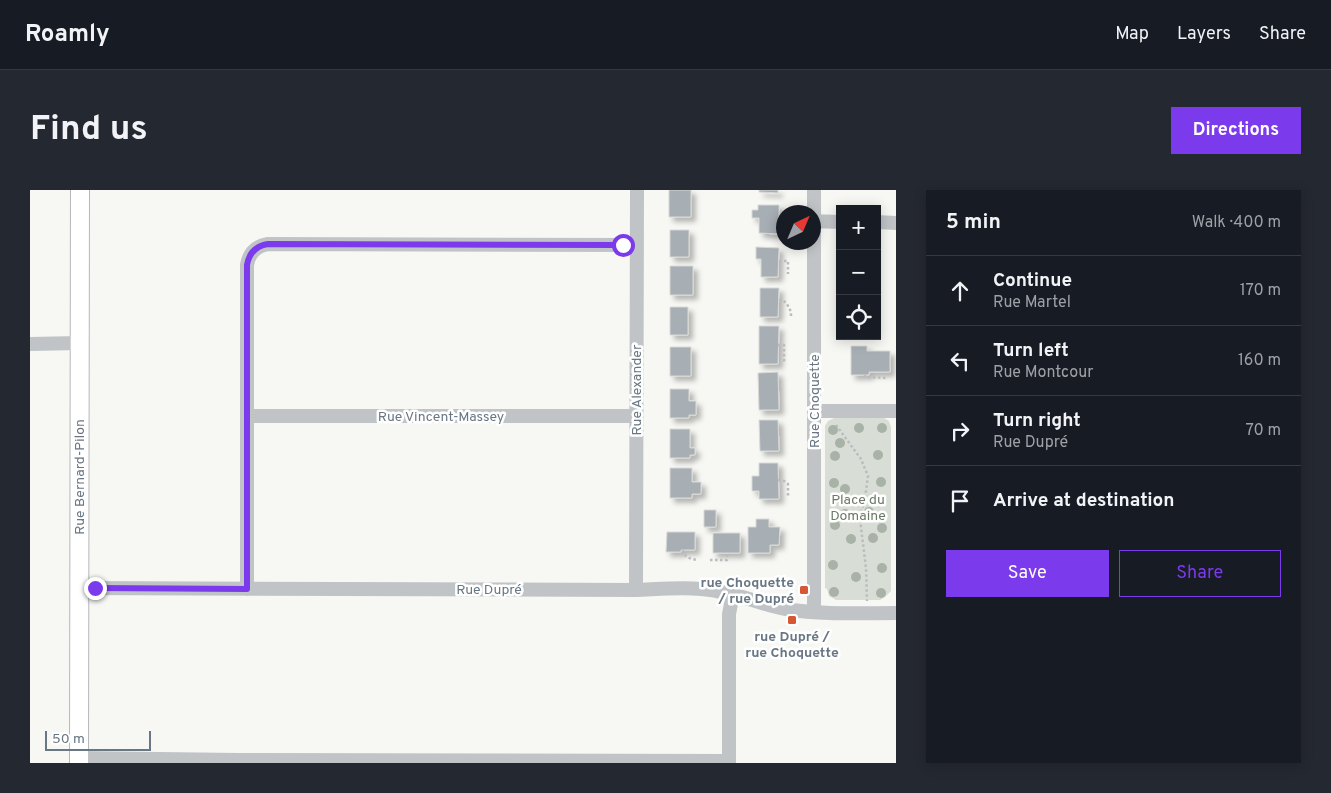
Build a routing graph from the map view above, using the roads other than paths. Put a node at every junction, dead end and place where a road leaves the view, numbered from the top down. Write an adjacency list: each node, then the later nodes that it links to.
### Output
1 (80, 190): 11 (main road, Rue Bernard-Pilon)
2 (637, 190): 9 (street, Rue Alexander)
3 (814, 190): 4 (street, Rue Choquette)
4 (814, 205)
5 (821, 222): 6 (street)
6 (836, 222)
7 (881, 222): 8 (street)
8 (896, 222)
9 (636, 245): 15 (street); 16 (street, Rue Alexander)
10 (814, 250): 13 (street, Rue Choquette)
11 (80, 343): 12 (street); 17 (main road, Rue Bernard-Pilon)
12 (30, 344)
13 (814, 411): 14 (street); 21 (street, Rue Choquette)
14 (896, 411)
15 (246, 416): 16 (street, Rue Vincent-Massey); 18 (street)
16 (636, 416): 19 (street, Rue Alexander)
17 (79, 588): 18 (street, Rue Dupré); 23 (main road, Rue Bernard-Pilon)
18 (247, 589): 19 (street, Rue Dupré)
19 (636, 590): 20 (street, Rue Dupré)
20 (733, 594): 21 (street, Rue Dupré); 25 (street)
21 (814, 612): 22 (street, Rue Dupré)
22 (896, 613)
23 (78, 760): 24 (street)
24 (239, 761): 25 (street)
25 (729, 762)

